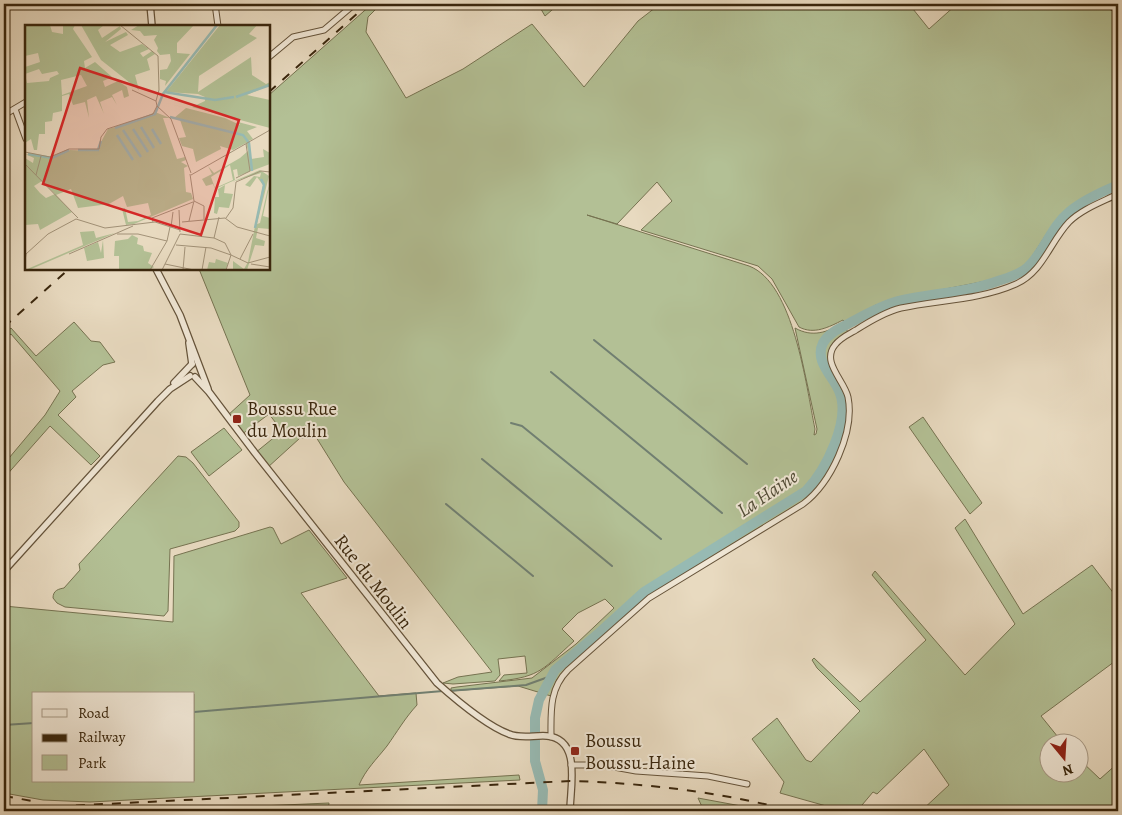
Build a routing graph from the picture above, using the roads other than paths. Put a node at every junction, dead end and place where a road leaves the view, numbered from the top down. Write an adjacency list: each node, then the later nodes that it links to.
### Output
1 (150, 4): 6 (street)
2 (215, 4): 7 (street)
3 (350, 4): 8 (street)
4 (1106, 4): 5 (street)
5 (1118, 10)
6 (152, 25)
7 (218, 25)
8 (270, 56)
9 (25, 103): 10 (street)
10 (15, 109): 11 (street); 12 (street)
11 (4, 115)
12 (25, 136)
13 (1118, 194): 21 (street)
14 (157, 270): 15 (street, Rue du Moulin)
15 (188, 336): 16 (street, Rue du Moulin); 17 (street, Rue du Moulin)
16 (192, 364): 17 (street); 18 (street)
17 (200, 368): 18 (street); 19 (street, Rue du Moulin)
18 (190, 374): 19 (street, Rue du Moulin); 20 (street)
19 (209, 392): 21 (street, Rue du Moulin)
20 (4, 571)
21 (551, 737): 22 (street)
22 (571, 765): 23 (street); 24 (street)
23 (748, 784)
24 (570, 811)

